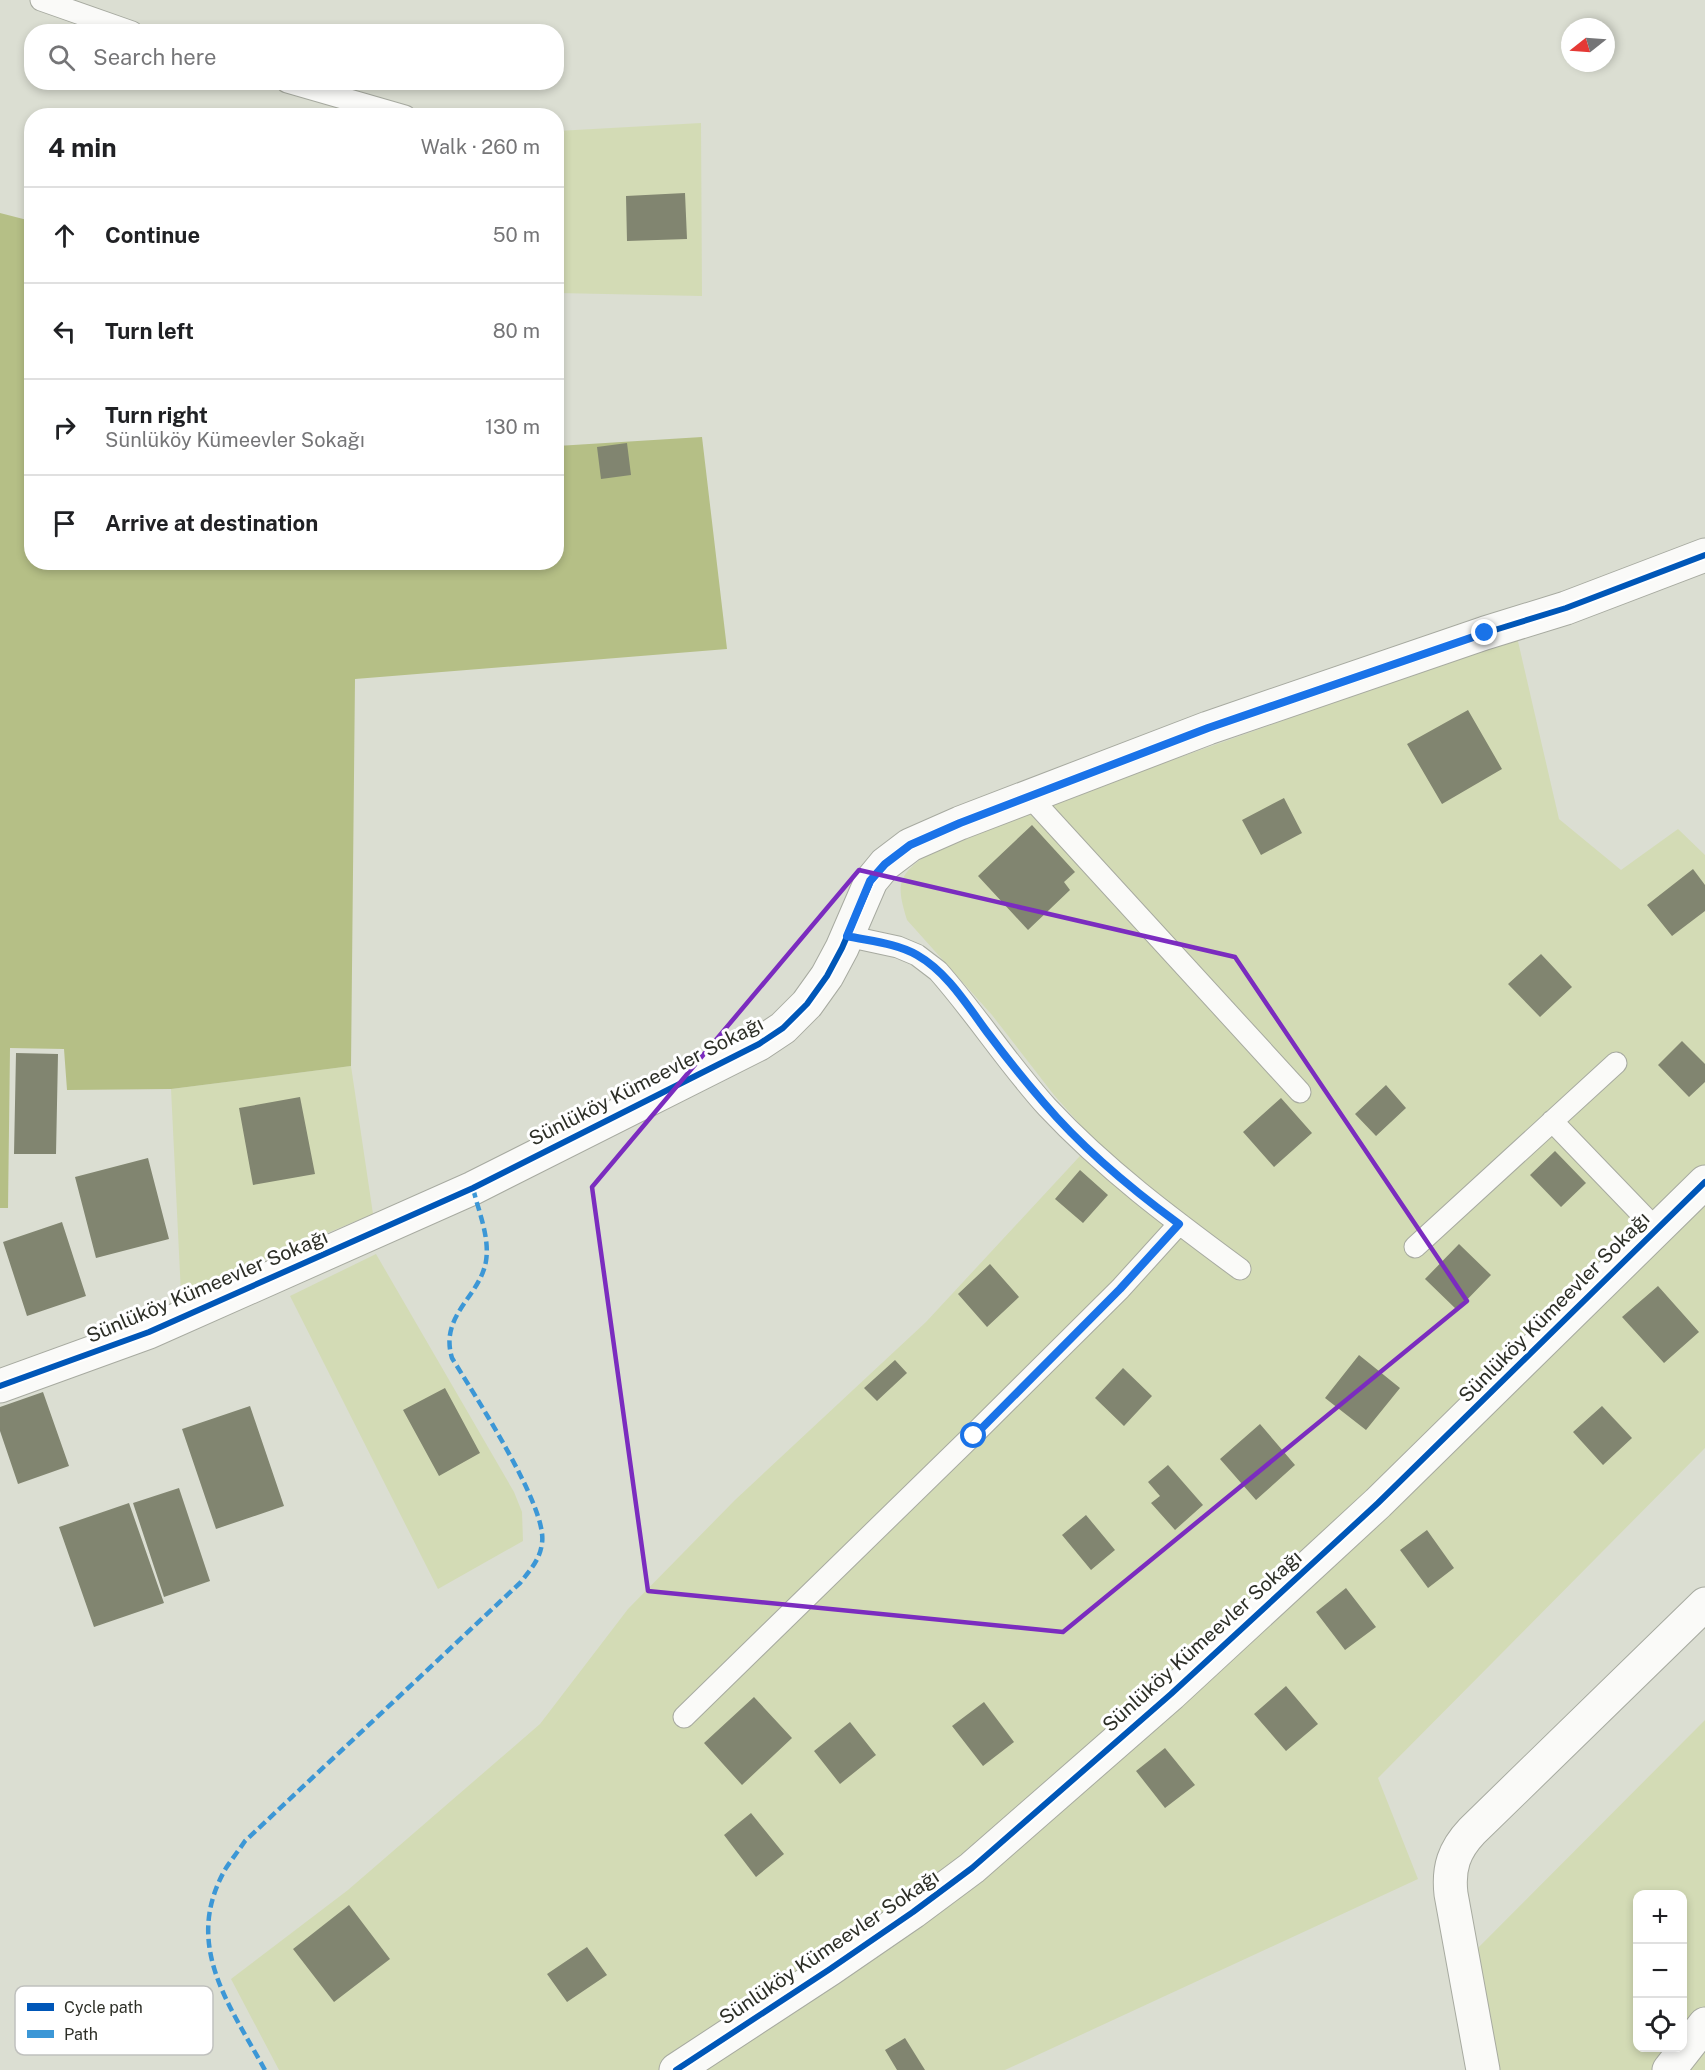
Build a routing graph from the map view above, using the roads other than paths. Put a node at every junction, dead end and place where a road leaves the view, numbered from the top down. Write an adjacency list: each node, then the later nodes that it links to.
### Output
1 (41, 0): 2 (lane)
2 (109, 24)
3 (315, 90): 4 (lane)
4 (377, 108)
5 (1705, 555): 6 (street, Sünlüköy Kümeevler Sokağı)
6 (1030, 797): 7 (street, Sünlüköy Kümeevler Sokağı); 9 (lane)
7 (847, 936): 12 (lane); 16 (street, Sünlüköy Kümeevler Sokağı)
8 (1616, 1063): 10 (lane)
9 (1300, 1092)
10 (1552, 1121): 13 (lane); 14 (lane)
11 (1705, 1182): 13 (street, Sünlüköy Kümeevler Sokağı)
12 (1179, 1224): 15 (lane); 18 (lane)
13 (1656, 1229): 20 (street, Sünlüköy Kümeevler Sokağı)
14 (1415, 1247)
15 (1240, 1269)
16 (0, 1386)
17 (1705, 1604): 21 (street)
18 (684, 1718)
19 (1705, 2024): 22 (street)
20 (676, 2070)
21 (1483, 2070)
22 (1669, 2070)

